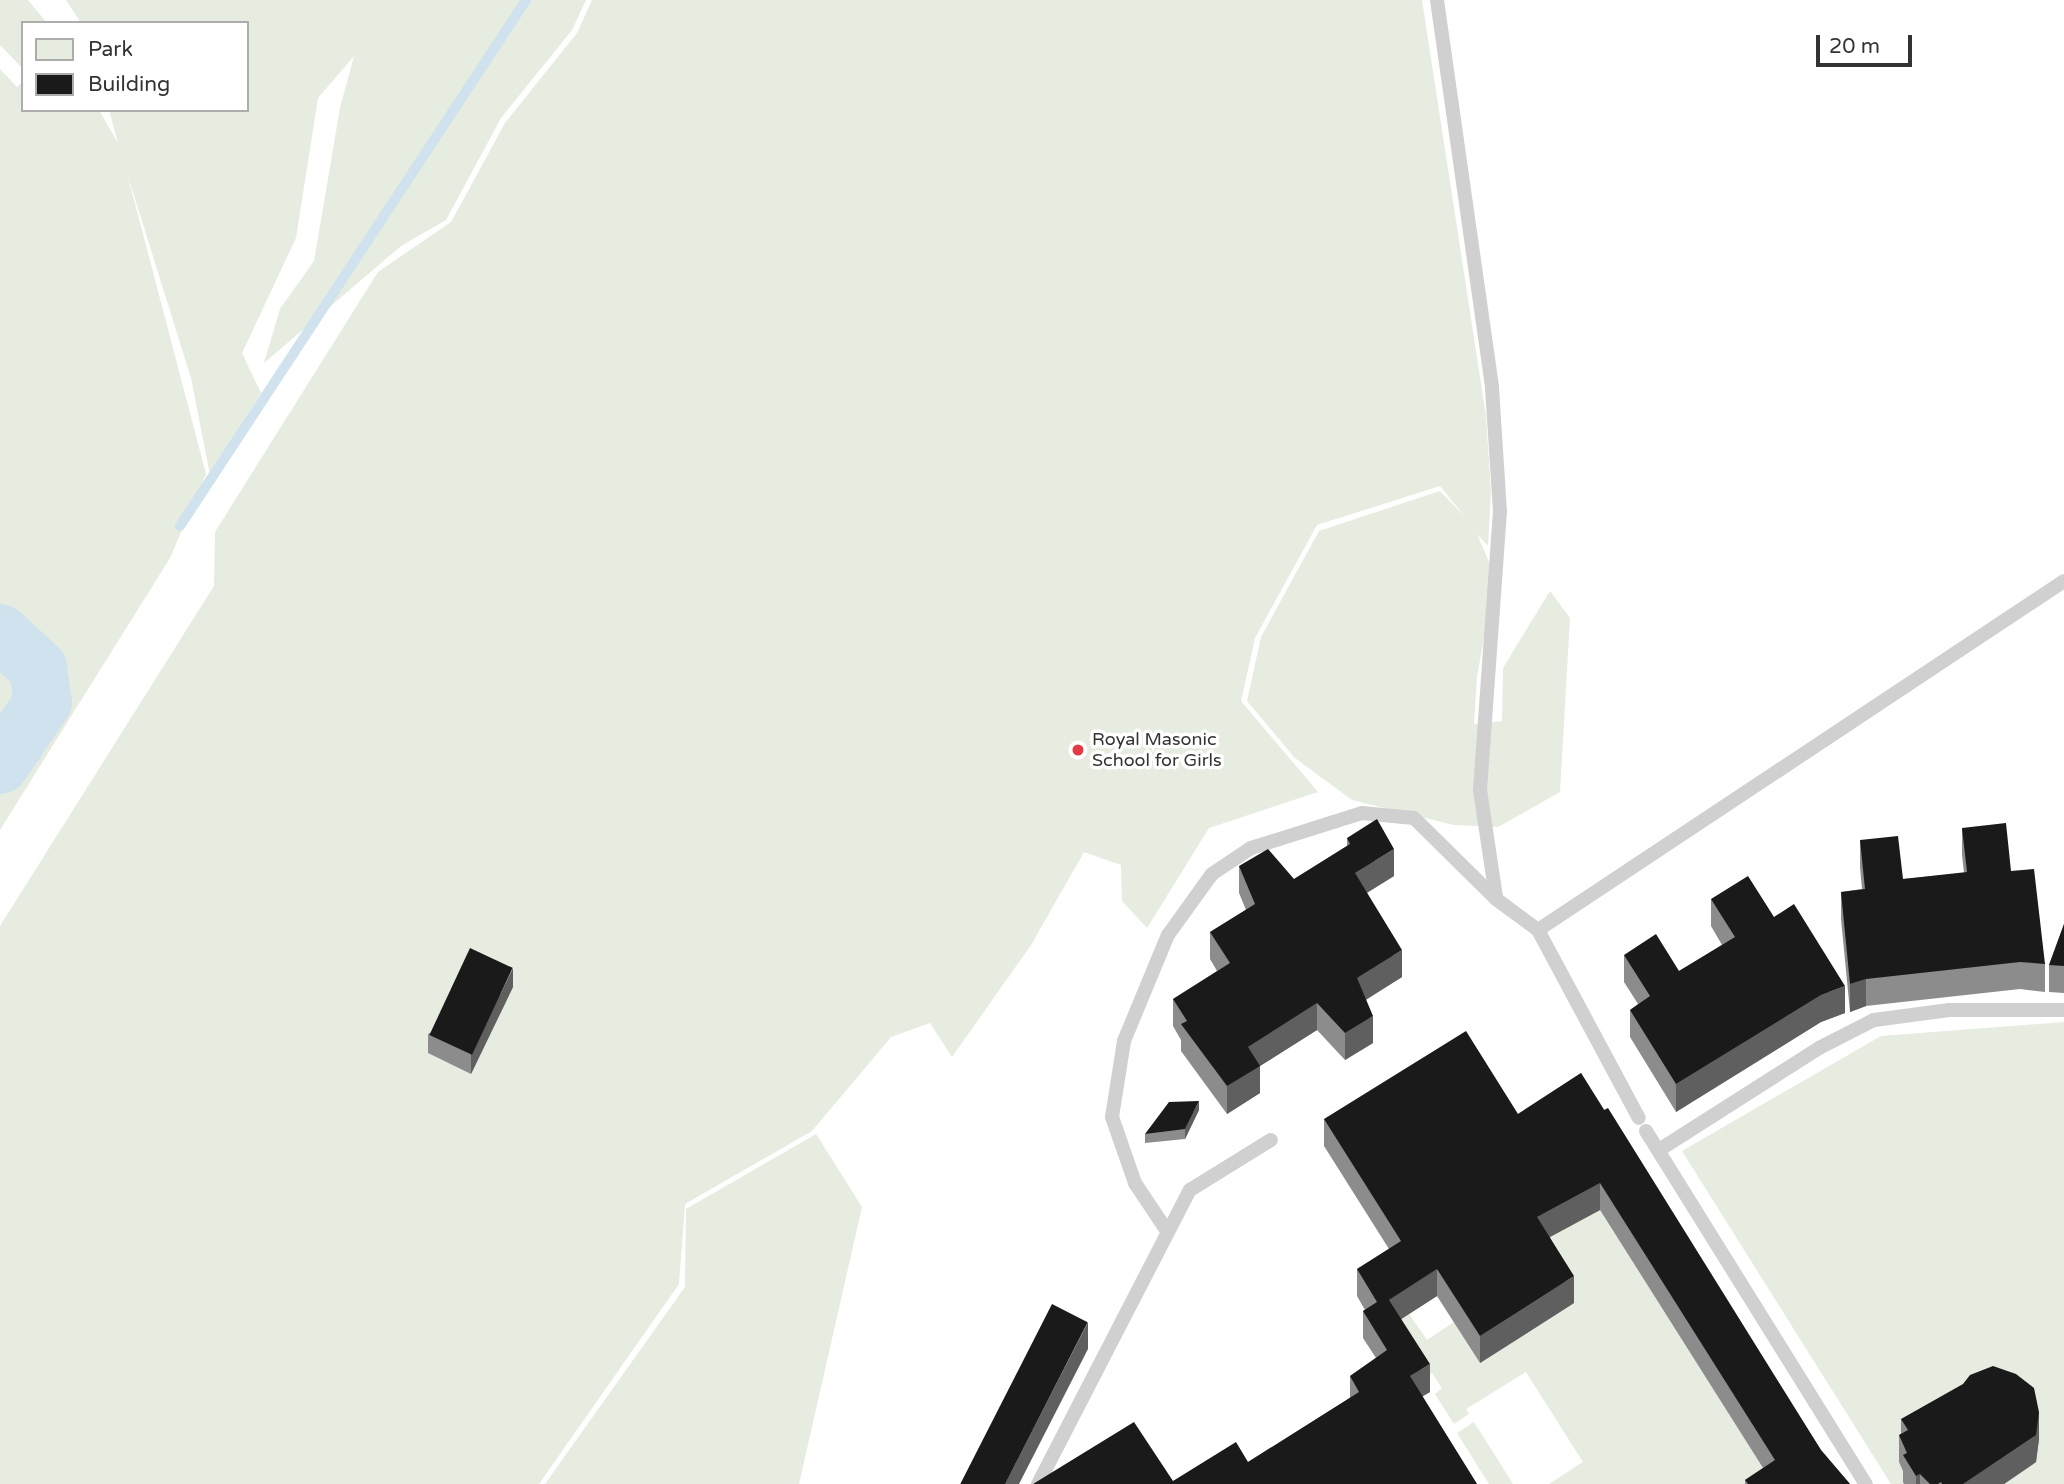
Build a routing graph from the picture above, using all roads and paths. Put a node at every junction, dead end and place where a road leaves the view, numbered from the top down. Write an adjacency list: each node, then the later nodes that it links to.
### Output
1 (1437, 0): 3 (lane)
2 (2064, 581): 4 (lane)
3 (1496, 899): 4 (lane); 8 (lane)
4 (1538, 930): 7 (lane)
5 (2064, 1010): 7 (lane)
6 (1271, 1140): 8 (lane)
7 (1659, 1150): 10 (lane)
8 (1167, 1231): 9 (lane)
9 (1038, 1484)
10 (1866, 1484)

